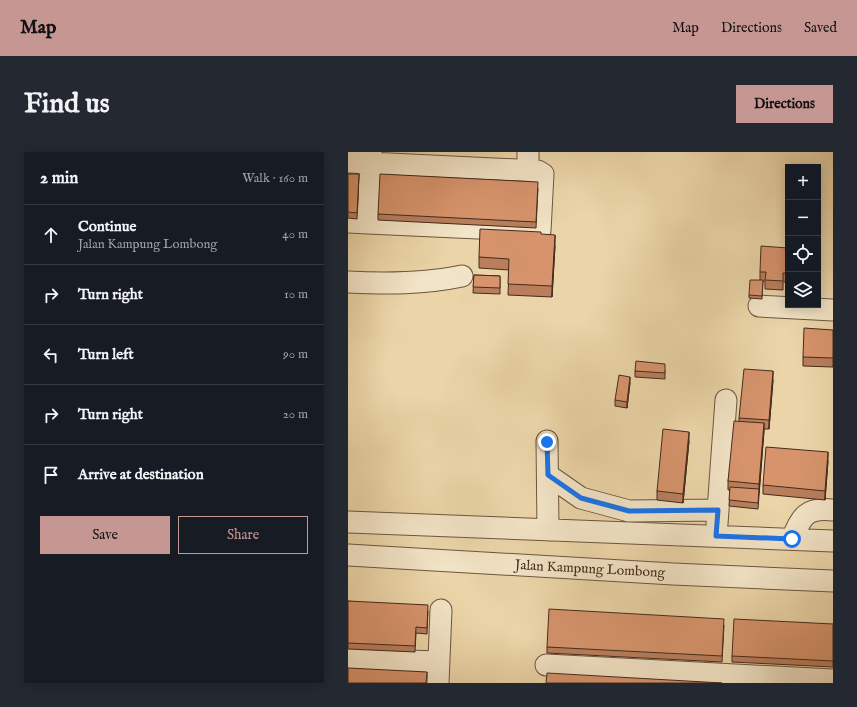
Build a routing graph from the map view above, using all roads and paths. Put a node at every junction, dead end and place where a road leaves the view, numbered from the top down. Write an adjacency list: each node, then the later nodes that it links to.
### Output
1 (371, 157): 2 (street); 3 (street); 4 (street)
2 (528, 161): 4 (street)
3 (348, 162)
4 (358, 222)
5 (462, 276): 6 (street)
6 (348, 282)
7 (759, 306): 8 (street)
8 (833, 310)
9 (726, 400): 13 (street)
10 (547, 442): 11 (street)
11 (548, 475): 13 (street); 15 (street)
12 (832, 507): 17 (street)
13 (718, 510): 16 (street)
14 (348, 522): 15 (street)
15 (548, 530): 16 (street)
16 (716, 536): 17 (street)
17 (792, 539): 18 (street)
18 (833, 541)
19 (348, 555): 20 (street, Jalan Kampung Lombong)
20 (833, 581)
21 (441, 610): 23 (street)
22 (348, 659): 23 (street)
23 (439, 662): 26 (street)
24 (546, 665): 25 (street)
25 (833, 680)
26 (438, 683)

